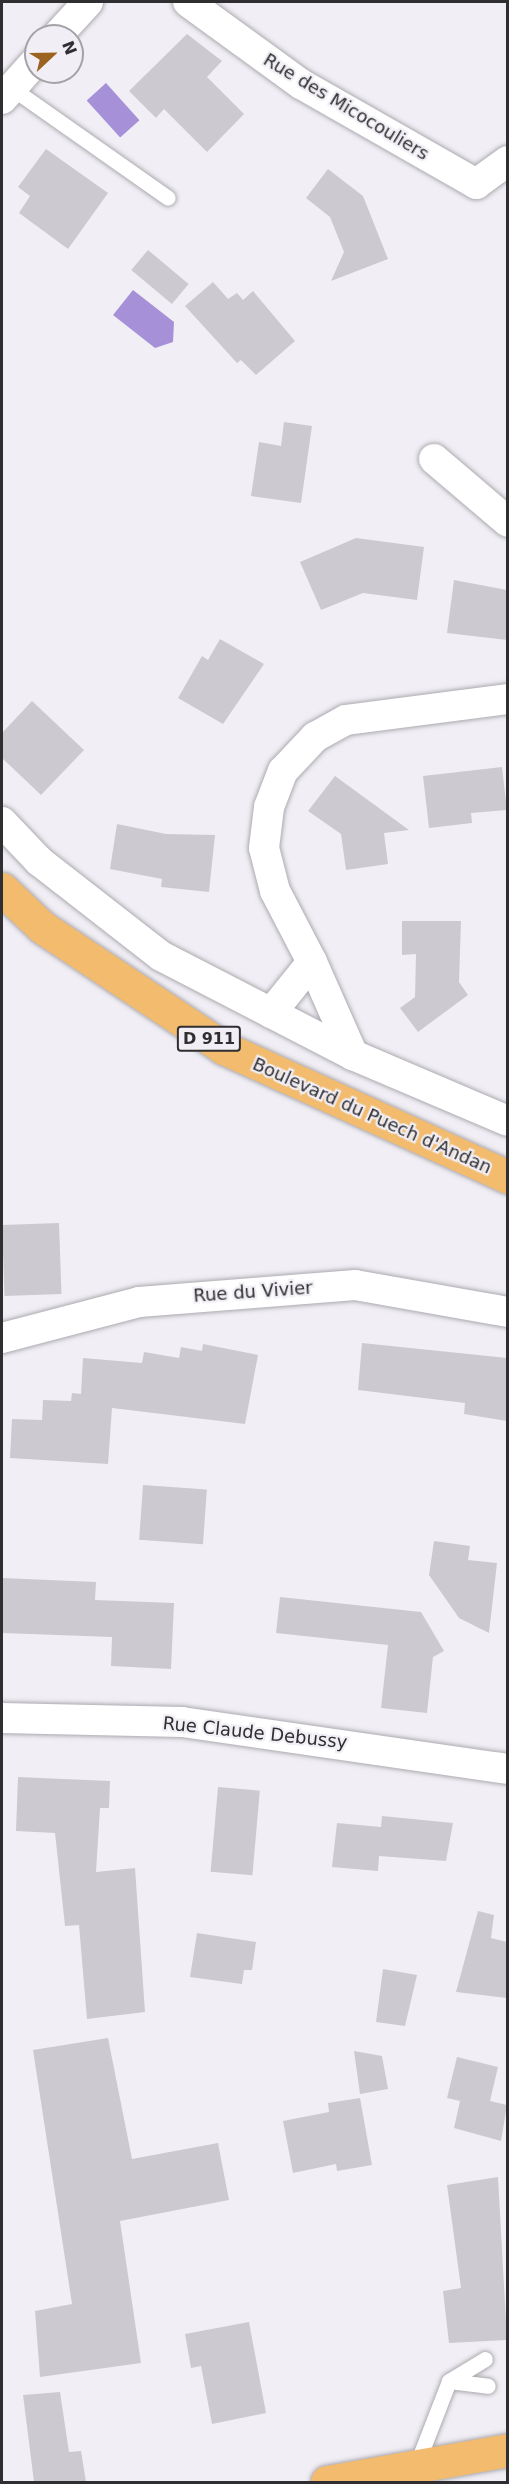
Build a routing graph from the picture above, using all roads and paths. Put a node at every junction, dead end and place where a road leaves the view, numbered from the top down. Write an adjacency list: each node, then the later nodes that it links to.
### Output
1 (88, 2): 3 (street)
2 (188, 2): 6 (street, Rue des Micocouliers)
3 (68, 24)
4 (24, 75): 5 (street)
5 (7, 94): 7 (lane)
6 (507, 161)
7 (168, 198)
8 (434, 459): 9 (street)
9 (507, 522)
10 (507, 699): 13 (street)
11 (2, 822): 14 (street)
12 (2, 889): 17 (main road, Boulevard du Puech d'Andan / D 911)
13 (312, 962): 14 (street); 15 (street)
14 (271, 1013): 15 (street)
15 (353, 1055): 16 (street)
16 (507, 1121)
17 (507, 1177)
18 (507, 1312): 19 (street, Rue du Vivier)
19 (2, 1338)
20 (2, 1718): 21 (street, Rue Claude Debussy)
21 (507, 1769)
22 (485, 2360): 23 (lane)
23 (449, 2381): 24 (lane); 26 (lane)
24 (488, 2386)
25 (507, 2450): 26 (main road)
26 (416, 2466): 27 (main road)
27 (327, 2482)

